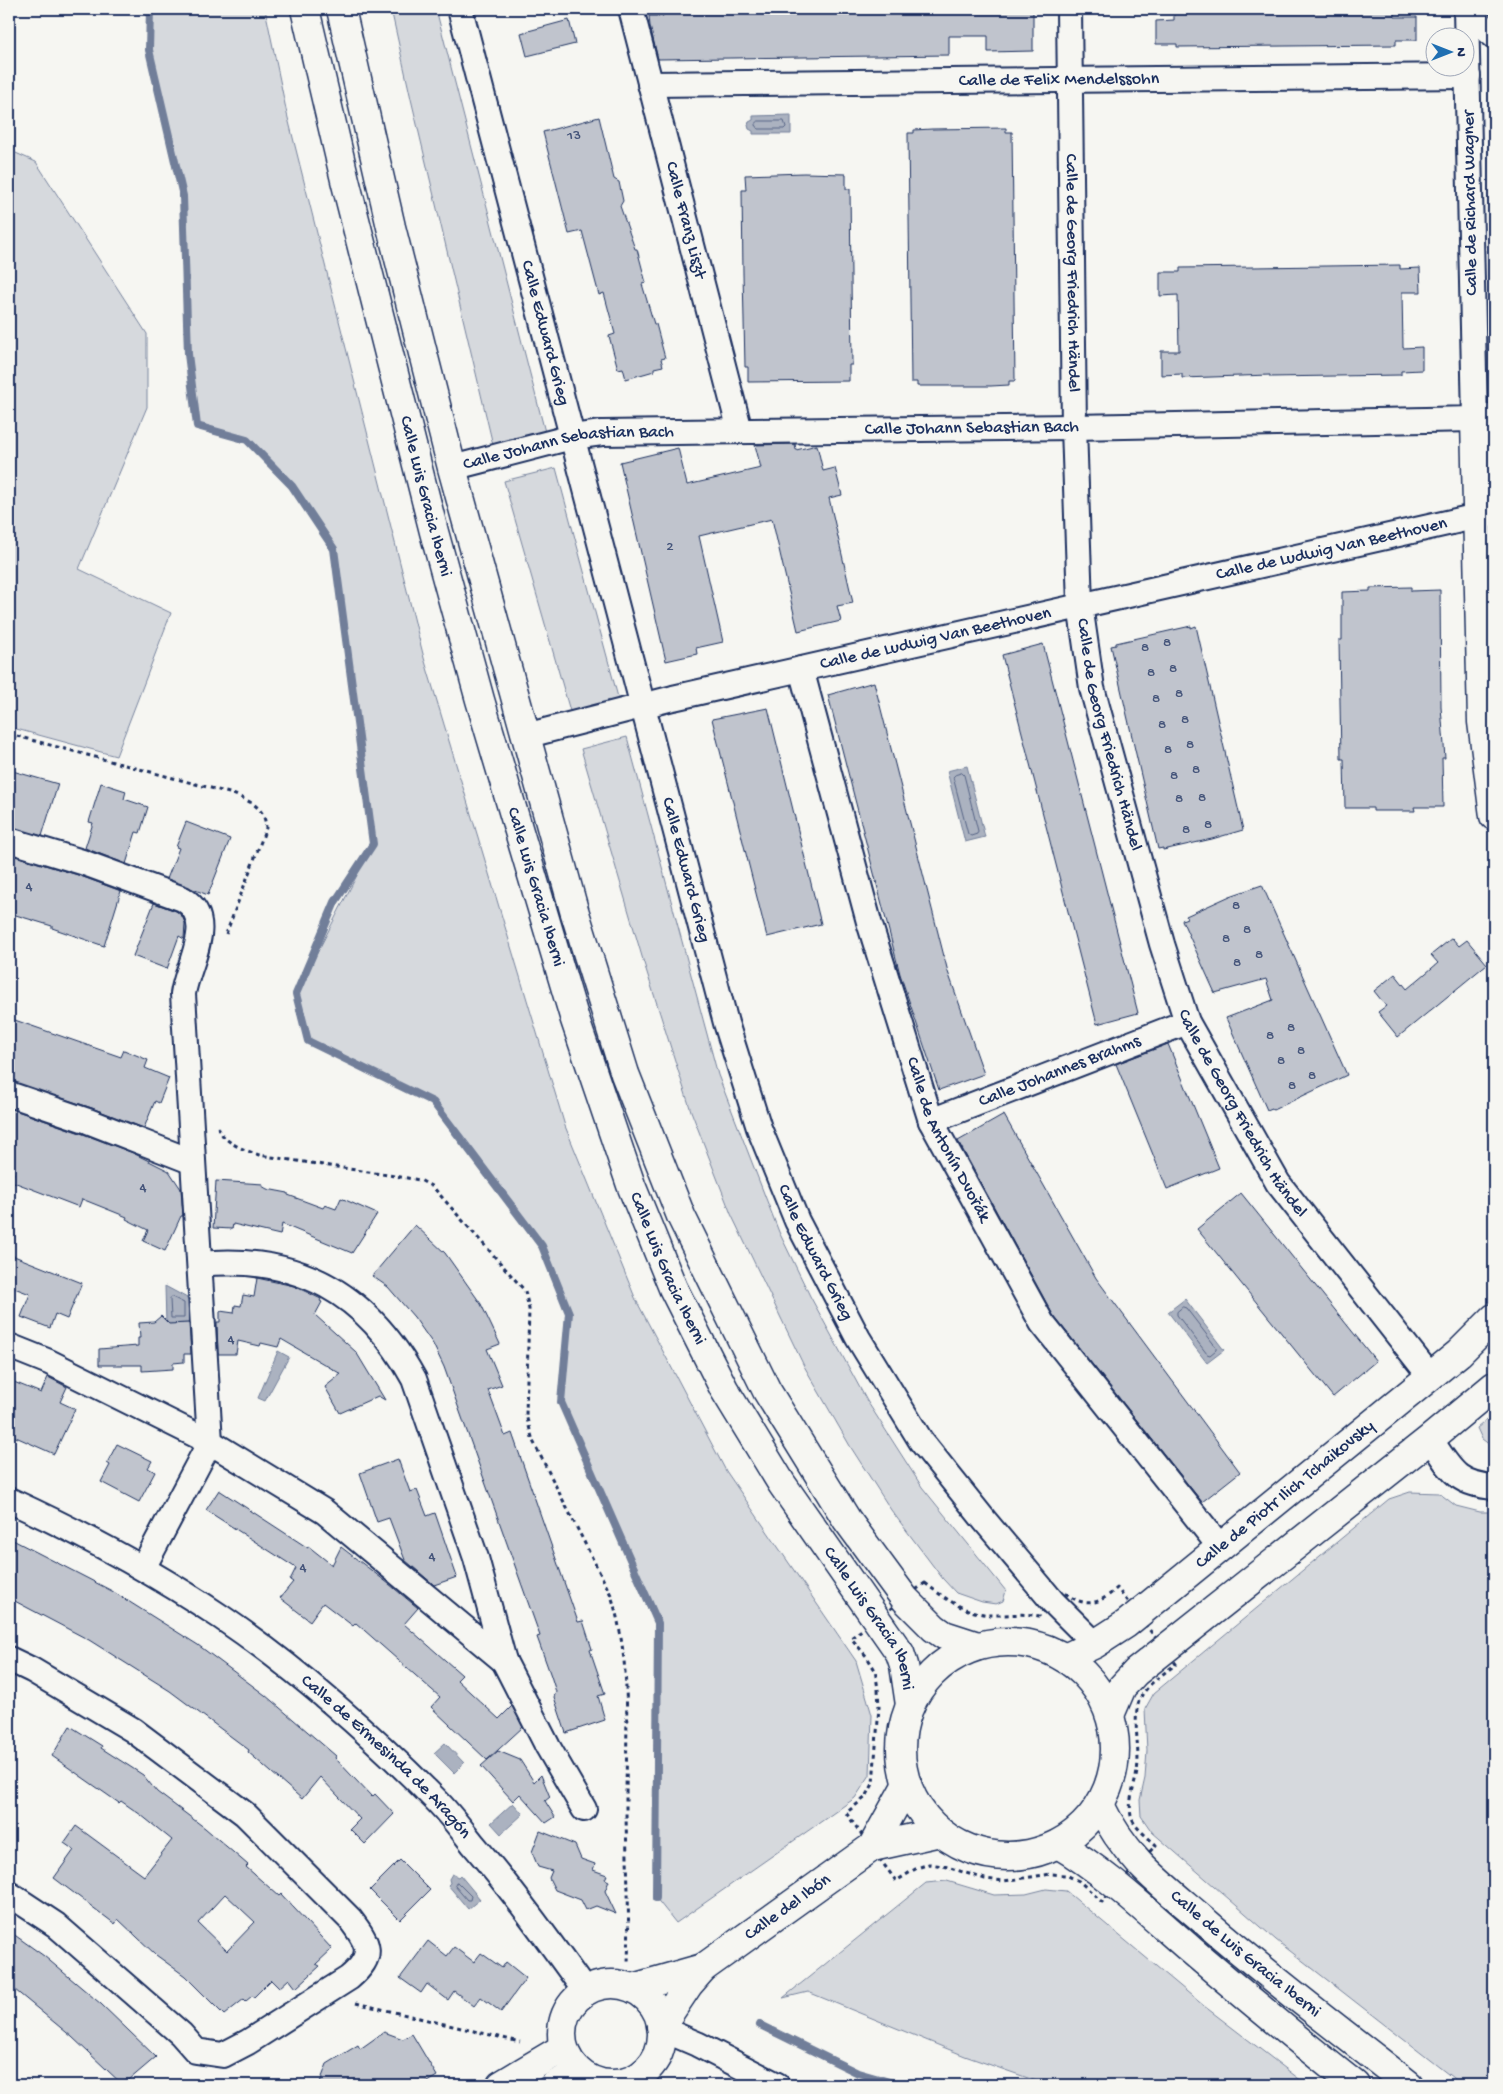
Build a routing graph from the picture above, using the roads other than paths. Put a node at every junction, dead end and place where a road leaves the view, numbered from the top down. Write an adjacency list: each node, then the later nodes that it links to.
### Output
1 (305, 9): 46 (main road, Calle Luis Gracia Iberni)
2 (341, 9): 18 (main road, Calle Luis Gracia Iberni)
3 (460, 9): 17 (street, Calle Edward Grieg)
4 (631, 9): 13 (street, Calle Franz Liszt)
5 (1069, 9): 12 (street, Calle de Georg Friedrich Händel)
6 (1466, 9): 8 (street, Calle de Richard Wagner)
7 (1470, 9): 9 (street)
8 (1467, 28)
9 (1494, 36)
10 (1426, 76): 12 (street, Calle de Felix Mendelssohn)
11 (1468, 78): 14 (street, Calle de Richard Wagner)
12 (1070, 79): 13 (street, Calle de Felix Mendelssohn); 15 (street, Calle de Georg Friedrich Händel)
13 (650, 84): 16 (street, Calle Franz Liszt)
14 (1485, 419): 15 (street, Calle Johann Sebastian Bach); 19 (main road, Calle de Richard Wagner)
15 (1074, 427): 16 (street, Calle Johann Sebastian Bach); 20 (street, Calle de Georg Friedrich Händel)
16 (740, 431): 17 (street, Calle Johann Sebastian Bach)
17 (572, 437): 18 (street, Calle Johann Sebastian Bach); 22 (street, Calle Edward Grieg)
18 (452, 468): 23 (main road, Calle Luis Gracia Iberni)
19 (1486, 514): 20 (street, Calle de Ludwig Van Beethoven); 24 (main road, Calle de Richard Wagner)
20 (1080, 605): 21 (street, Calle de Ludwig Van Beethoven); 26 (street, Calle de Georg Friedrich Händel)
21 (801, 669): 22 (street, Calle de Ludwig Van Beethoven); 28 (street, Calle de Antonín Dvořák)
22 (643, 705): 23 (street, Calle de Ludwig Van Beethoven); 41 (street, Calle Edward Grieg)
23 (525, 736): 42 (main road, Calle Luis Gracia Iberni)
24 (1494, 816)
25 (9, 840): 29 (street)
26 (1188, 1022): 28 (street, Calle Johannes Brahms); 33 (street, Calle de Georg Friedrich Händel)
27 (9, 1094): 29 (street)
28 (931, 1121): 39 (street, Calle de Antonín Dvořák)
29 (193, 1162): 30 (street)
30 (200, 1264): 36 (street); 45 (street)
31 (1494, 1318): 33 (main road, Calle de Piotr Ilich Tchaikovsky)
32 (9, 1346): 36 (street)
33 (1430, 1376): 39 (main road, Calle de Piotr Ilich Tchaikovsky)
34 (1494, 1386): 35 (main road)
35 (1430, 1439): 37 (street); 47 (main road)
36 (210, 1442): 40 (street); 45 (street)
37 (1494, 1488)
38 (9, 1500): 40 (street, Calle de Ermesinda de Aragón)
39 (1221, 1548): 41 (main road, Calle de Piotr Ilich Tchaikovsky)
40 (143, 1568): 57 (street, Calle de Ermesinda de Aragón)
41 (1096, 1644): 43 (main road, Calle de Piotr Ilich Tchaikovsky)
42 (978, 1646): 43 (main road); 46 (main road)
43 (1065, 1658): 47 (main road)
44 (9, 1659): 54 (street)
45 (504, 1661): 50 (street)
46 (910, 1706): 48 (main road)
47 (1110, 1715): 49 (main road)
48 (907, 1784): 51 (main road); 53 (main road, Calle del Ibón)
49 (1100, 1805): 52 (main road); 64 (main road, Calle de Luis Gracia Iberni)
50 (584, 1810)
51 (940, 1832): 52 (main road); 53 (main road, Calle del Ibón)
52 (1058, 1844): 63 (main road, Calle de Luis Gracia Iberni)
53 (872, 1847): 55 (main road, Calle del Ibón)
54 (9, 1894)
55 (703, 1968): 56 (main road, Calle del Ibón); 58 (main road, Calle del Ibón)
56 (630, 1987): 57 (main road); 58 (main road)
57 (585, 1991): 59 (main road)
58 (662, 2028): 60 (main road); 62 (street)
59 (563, 2048): 60 (main road); 61 (main road)
60 (566, 2078)
61 (501, 2085)
62 (777, 2085)
63 (1355, 2085)
64 (1409, 2085)

